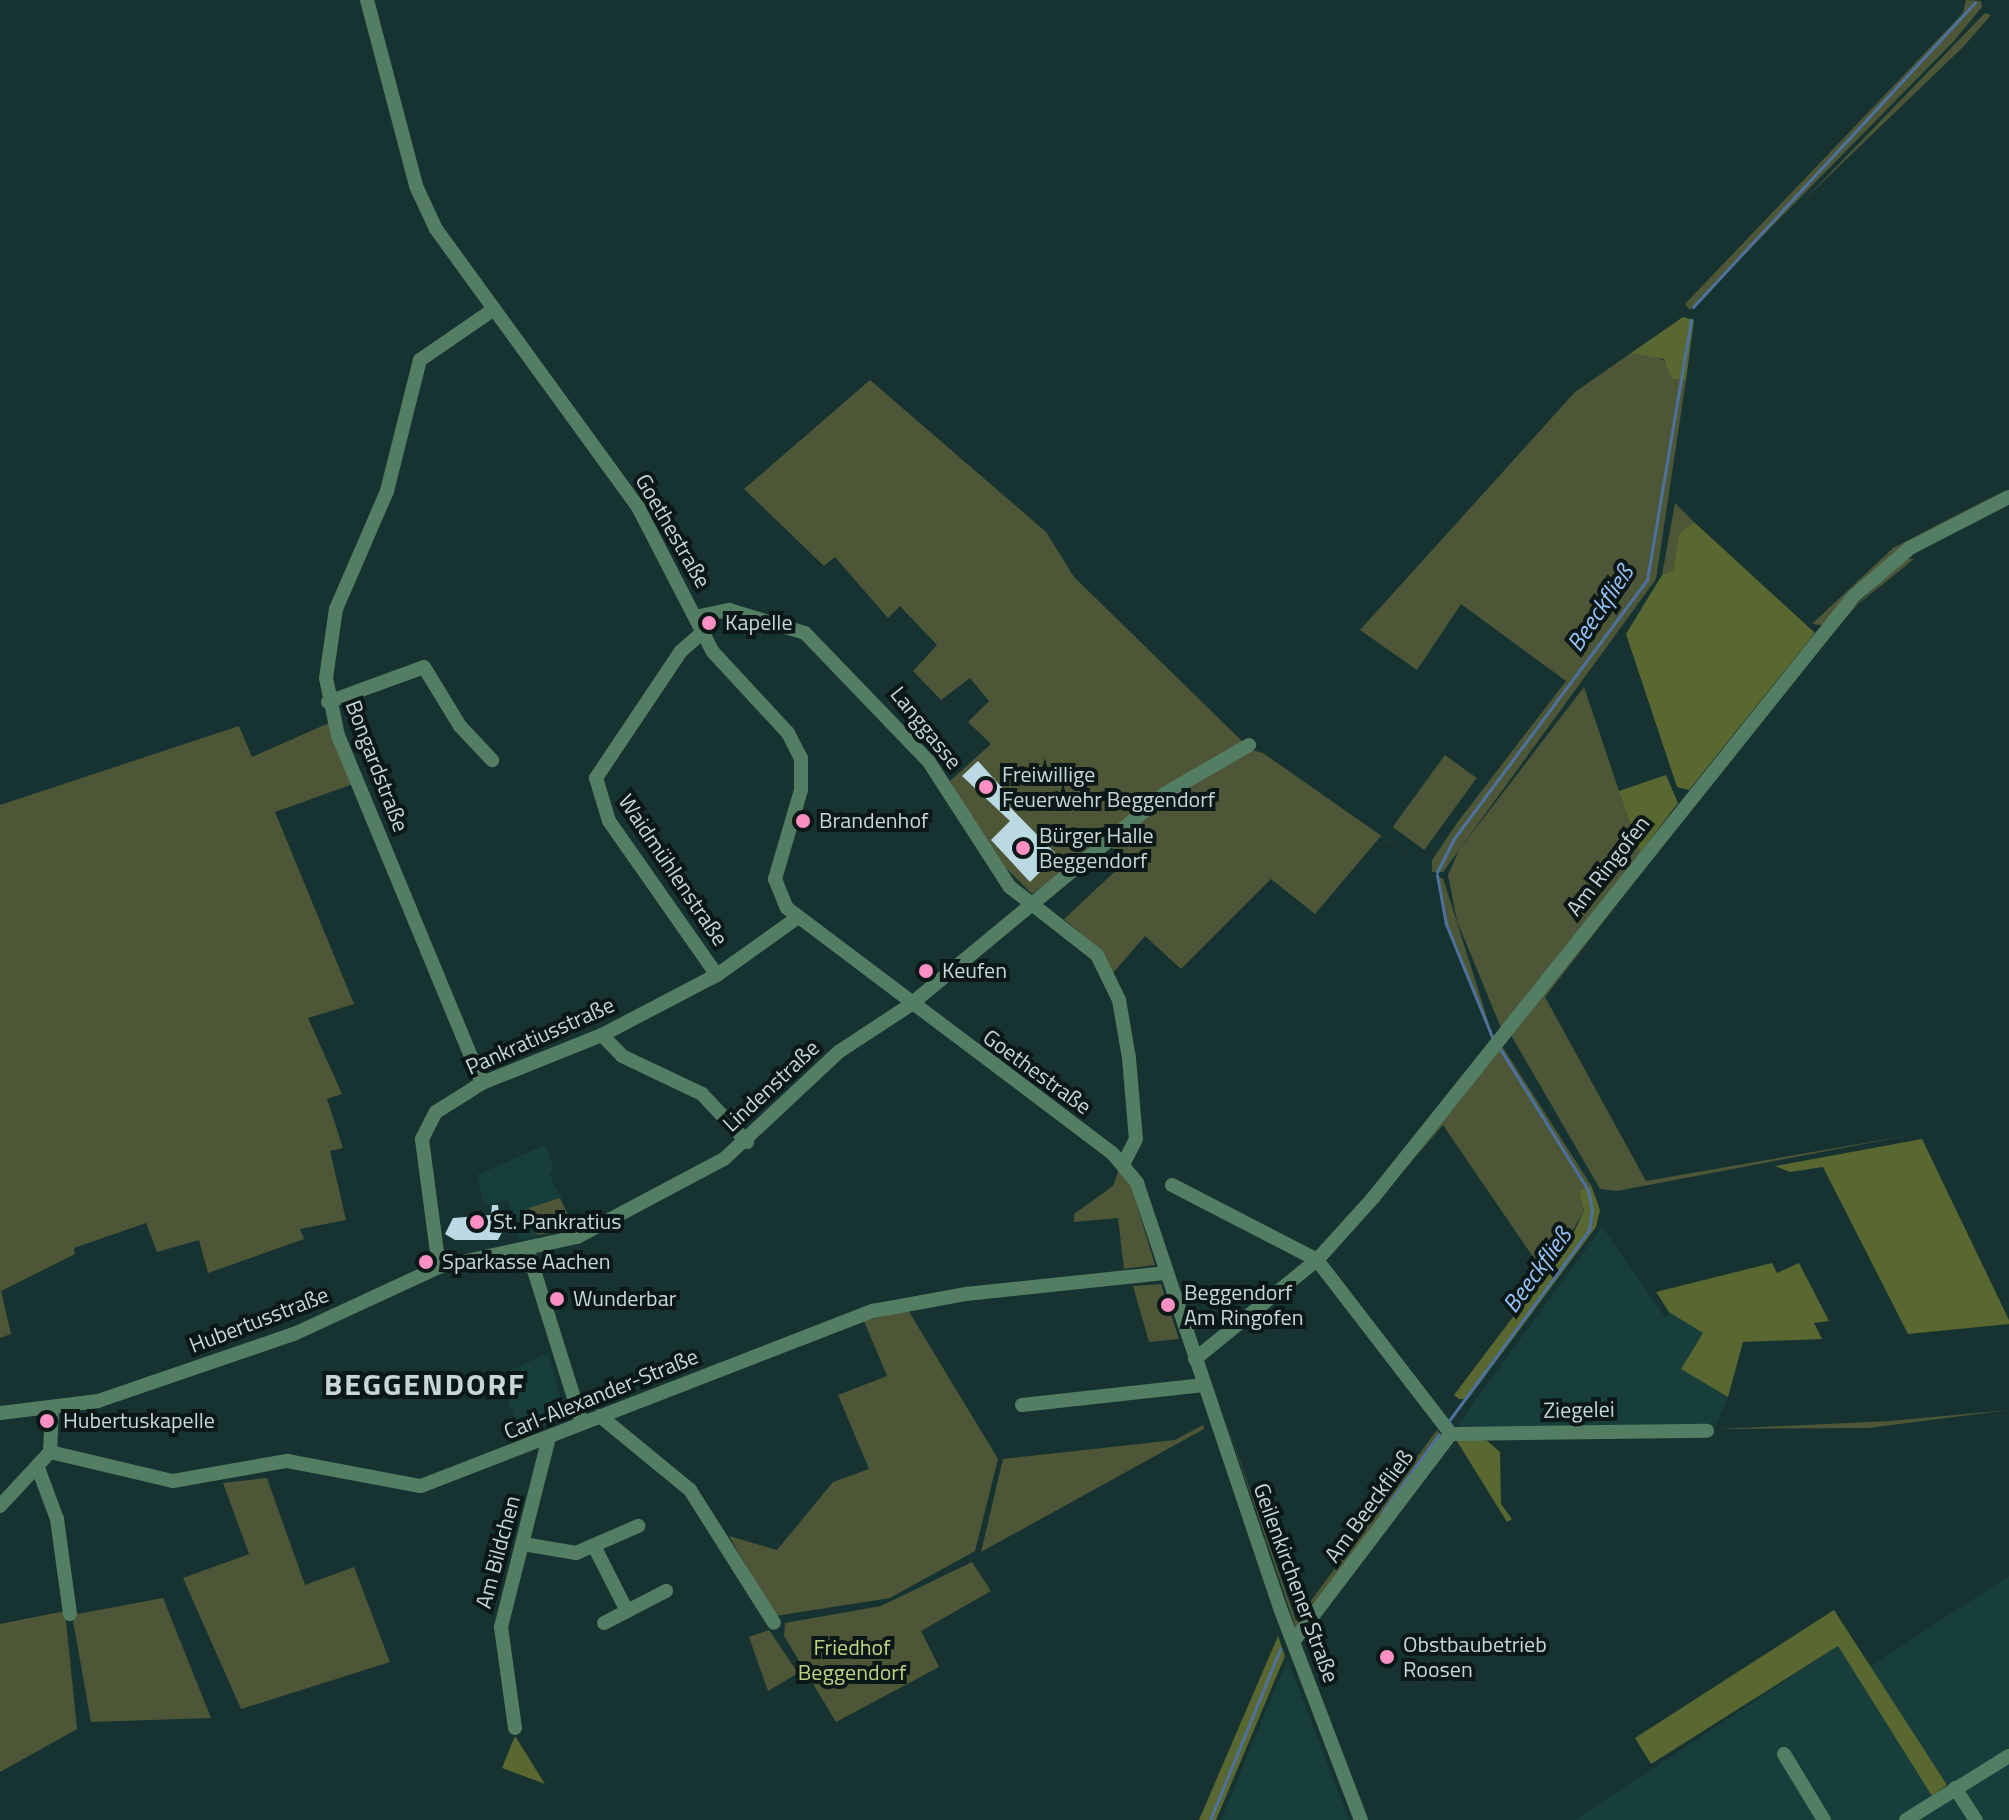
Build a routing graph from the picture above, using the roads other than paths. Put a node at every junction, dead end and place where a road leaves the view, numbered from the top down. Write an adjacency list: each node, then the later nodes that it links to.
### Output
1 (367, 0): 2 (street, Goethestraße)
2 (494, 309): 4 (street, Goethestraße); 6 (street, Bongardstraße)
3 (2009, 497): 19 (street, Am Ringofen)
4 (695, 617): 5 (street, Goethestraße); 9 (street, Langgasse)
5 (703, 632): 10 (street, Goethestraße); 11 (street, Waidmühlenstraße)
6 (328, 702): 8 (street); 14 (street, Bongardstraße)
7 (1249, 745): 9 (street, Lindenstraße)
8 (492, 760)
9 (1030, 903): 12 (street, Lindenstraße); 16 (street, Langgasse)
10 (797, 918): 11 (street, Pankratiusstraße); 12 (street, Goethestraße)
11 (717, 975): 13 (street, Pankratiusstraße)
12 (910, 1005): 15 (street, Lindenstraße); 16 (street, Goethestraße)
13 (602, 1035): 14 (street, Pankratiusstraße); 15 (street)
14 (482, 1083): 20 (street, Pankratiusstraße)
15 (747, 1142): 18 (street, Lindenstraße)
16 (1124, 1163): 21 (street, Goethestraße)
17 (1172, 1185): 19 (street)
18 (527, 1248): 20 (street, Hubertusstraße); 28 (street)
19 (1317, 1260): 22 (street, Am Ringofen); 30 (street)
20 (439, 1267): 25 (street, Hubertusstraße)
21 (1167, 1273): 22 (street, Goethestraße); 27 (street, Carl-Alexander-Straße)
22 (1195, 1359): 23 (street, Geilenkirchener Straße)
23 (1204, 1385): 24 (street); 43 (street, Geilenkirchener Straße)
24 (1022, 1405)
25 (52, 1409): 26 (street, Hubertusstraße); 32 (street)
26 (0, 1413)
27 (600, 1416): 28 (street, Carl-Alexander-Straße); 42 (street)
28 (582, 1423): 31 (street, Carl-Alexander-Straße)
29 (1707, 1431): 30 (street, Ziegelei)
30 (1451, 1434): 43 (street, Am Beeckfließ)
31 (549, 1437): 32 (street, Carl-Alexander-Straße); 36 (street, Am Bildchen)
32 (50, 1452): 33 (street)
33 (38, 1468): 34 (street); 40 (street)
34 (0, 1506)
35 (638, 1526): 37 (street)
36 (523, 1544): 37 (street); 44 (street, Am Bildchen)
37 (594, 1546): 39 (street)
38 (666, 1591): 39 (street)
39 (627, 1611): 41 (street)
40 (70, 1614)
41 (604, 1623)
42 (774, 1623)
43 (1293, 1642): 48 (street, Geilenkirchener Straße)
44 (515, 1728)
45 (1784, 1754): 49 (street)
46 (2009, 1756): 47 (street)
47 (1955, 1788): 50 (street); 51 (street)
48 (1361, 1820)
49 (1824, 1820)
50 (1906, 1820)
51 (1976, 1820)

